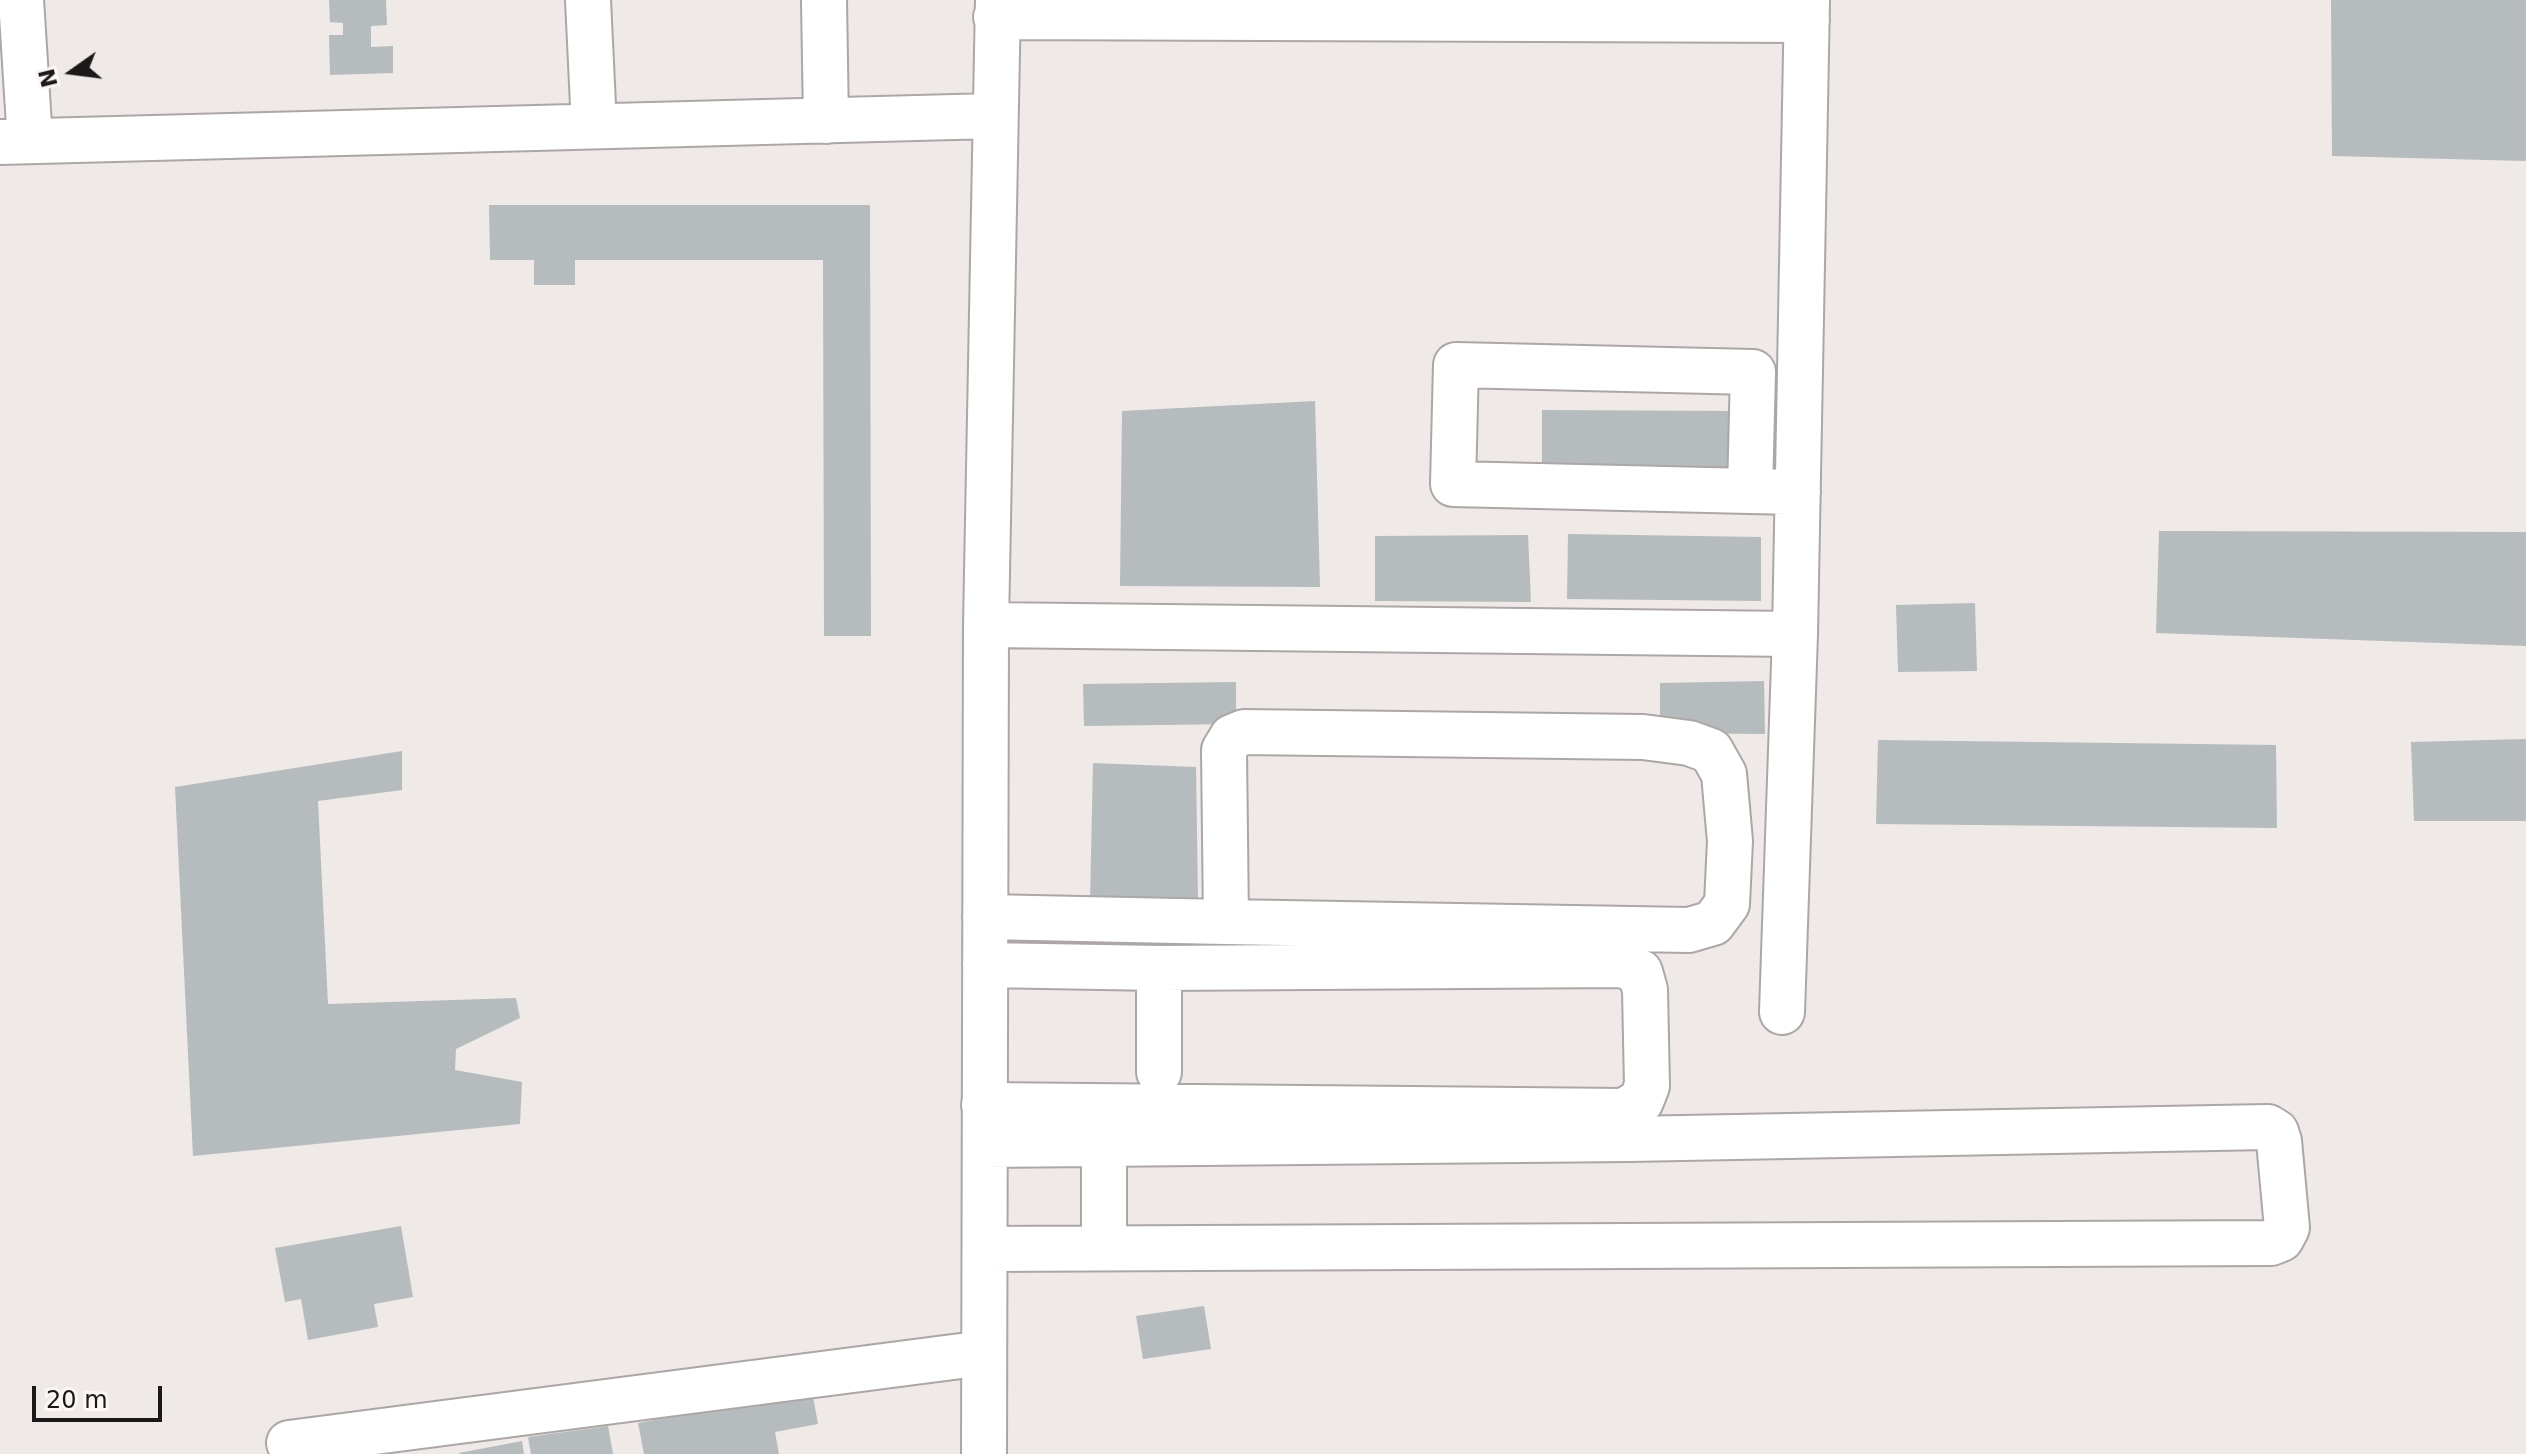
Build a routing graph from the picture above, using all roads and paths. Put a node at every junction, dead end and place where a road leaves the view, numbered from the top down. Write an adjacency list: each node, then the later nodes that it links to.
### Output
1 (21, 0): 9 (street)
2 (588, 0): 8 (street)
3 (824, 0): 7 (street)
4 (997, 9): 5 (street); 6 (street)
5 (1807, 10): 11 (street)
6 (993, 116): 7 (street); 12 (street)
7 (826, 121): 8 (street)
8 (594, 126): 9 (street)
9 (15, 141)
10 (1750, 491): 10 (street); 11 (street)
11 (1798, 492): 13 (street)
12 (986, 625): 13 (street); 14 (street)
13 (1795, 634): 18 (street)
14 (985, 917): 15 (street); 16 (street)
15 (1226, 922): 15 (street)
16 (985, 965): 17 (street); 20 (street)
17 (1159, 968): 19 (street); 20 (street)
18 (1782, 1012)
19 (1159, 1072)
20 (984, 1125): 21 (street); 23 (street)
21 (1104, 1144): 22 (street); 22 (street)
22 (1104, 1248): 23 (street)
23 (985, 1249): 24 (street)
24 (984, 1353): 25 (street); 26 (street)
25 (289, 1443)
26 (984, 1454)

